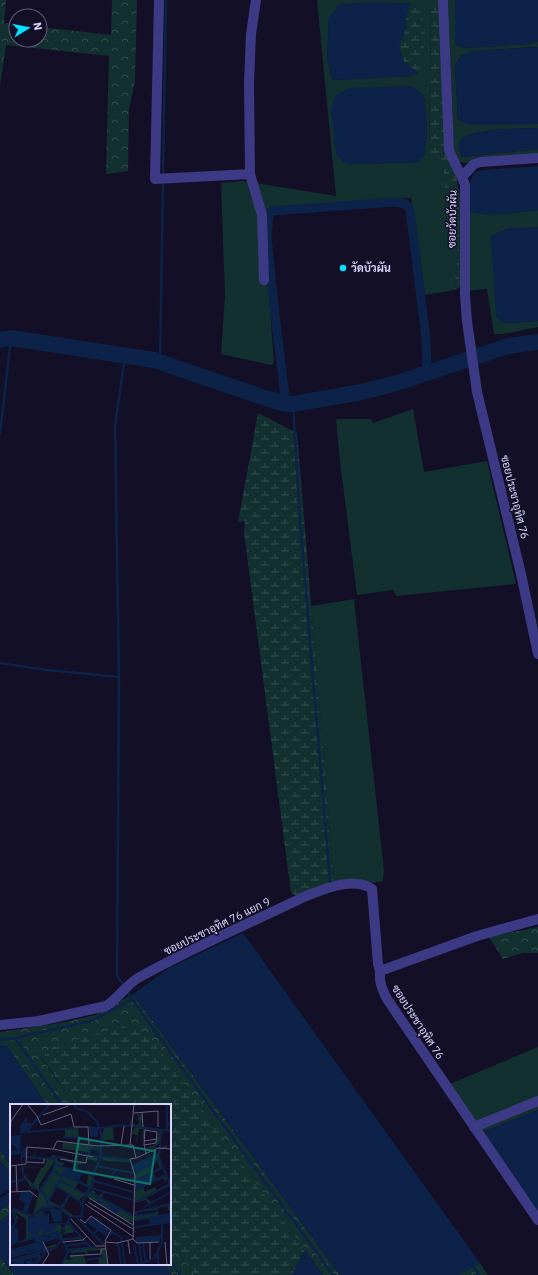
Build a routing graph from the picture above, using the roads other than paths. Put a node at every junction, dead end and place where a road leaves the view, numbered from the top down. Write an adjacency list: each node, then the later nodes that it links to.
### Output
1 (159, 0): 5 (street)
2 (256, 0): 5 (street)
3 (443, 0): 6 (street, ซอยวัดบัวผัน)
4 (538, 158): 6 (street)
5 (250, 174): 7 (street)
6 (462, 177): 8 (street, ซอยวัดบัวผัน)
7 (264, 280)
8 (477, 392): 9 (street, ซอยประชาอุทิศ 76)
9 (538, 654)
10 (538, 919): 11 (street)
11 (380, 971): 12 (street, ซอยประชาอุทิศ 76 แยก 9); 14 (street, ซอยประชาอุทิศ 76)
12 (0, 1025)
13 (538, 1101): 14 (street)
14 (474, 1127): 15 (street, ซอยประชาอุทิศ 76)
15 (538, 1220)

